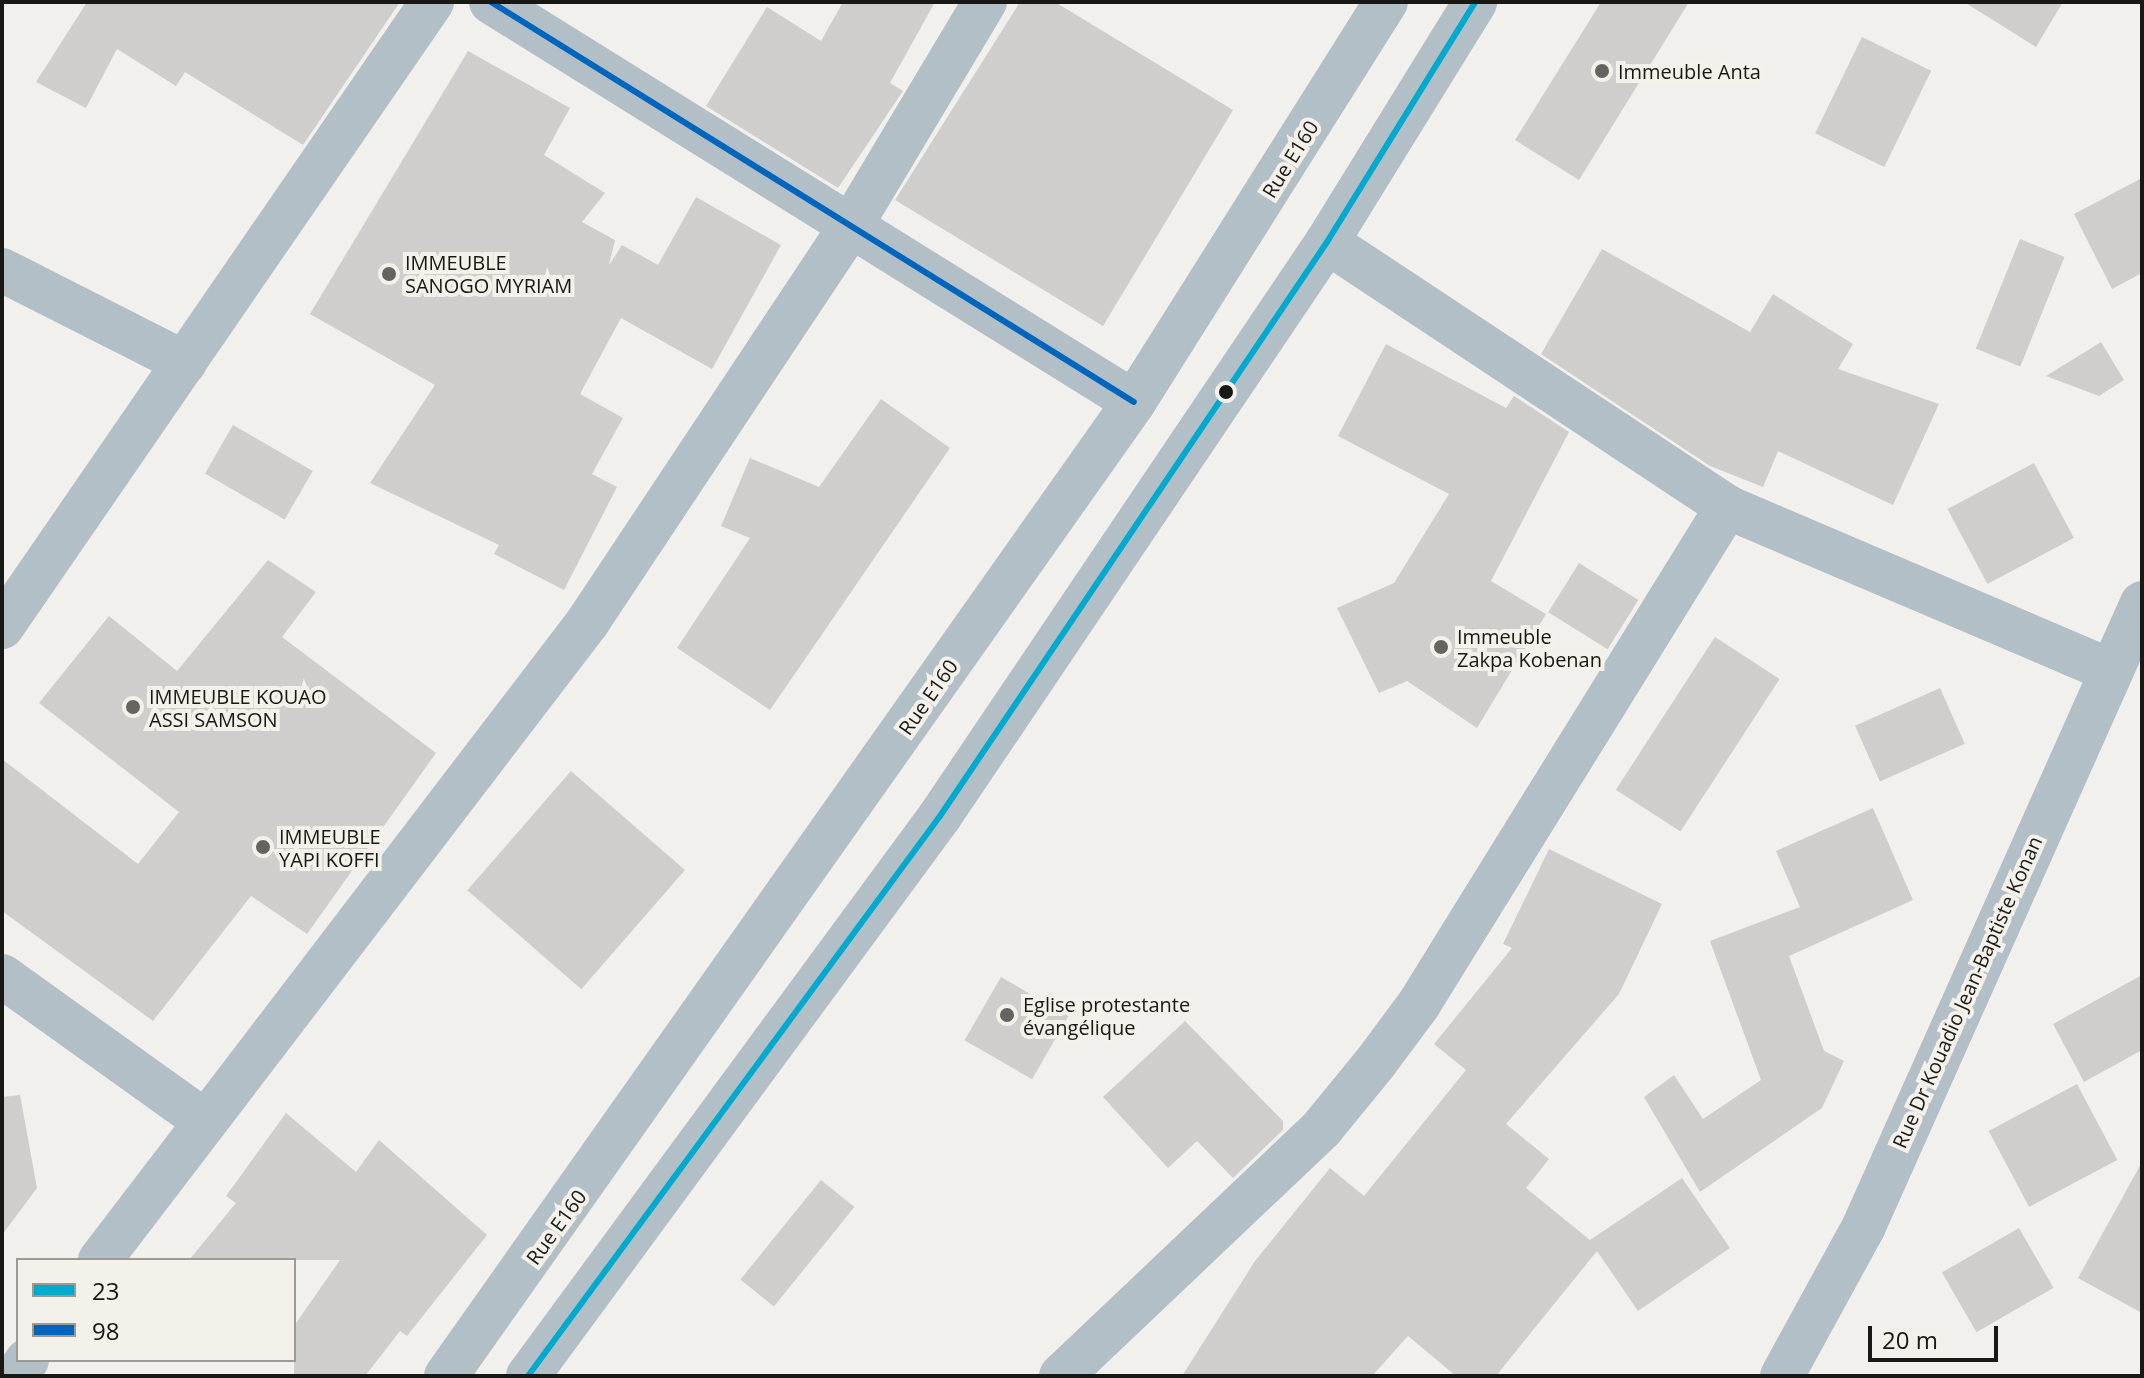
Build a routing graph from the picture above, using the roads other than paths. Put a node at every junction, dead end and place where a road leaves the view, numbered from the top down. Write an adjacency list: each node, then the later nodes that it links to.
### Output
1 (432, 2): 9 (street)
2 (491, 2): 6 (street)
3 (985, 2): 6 (street)
4 (1386, 2): 10 (street, Rue E160)
5 (1475, 2): 7 (street)
6 (852, 224): 10 (street); 16 (street)
7 (1327, 242): 11 (street); 19 (street)
8 (2, 270): 9 (street)
9 (185, 363): 13 (street)
10 (1134, 402): 18 (street, Rue E160)
11 (1727, 507): 14 (street); 20 (street)
12 (2142, 603): 14 (street, Rue Dr Kouadio Jean-Baptiste Konan)
13 (2, 627)
14 (2110, 670): 21 (street, Rue Dr Kouadio Jean-Baptiste Konan)
15 (2, 976): 16 (street)
16 (202, 1119): 17 (street)
17 (101, 1258)
18 (446, 1376)
19 (528, 1376)
20 (1061, 1376)
21 (1782, 1376)

